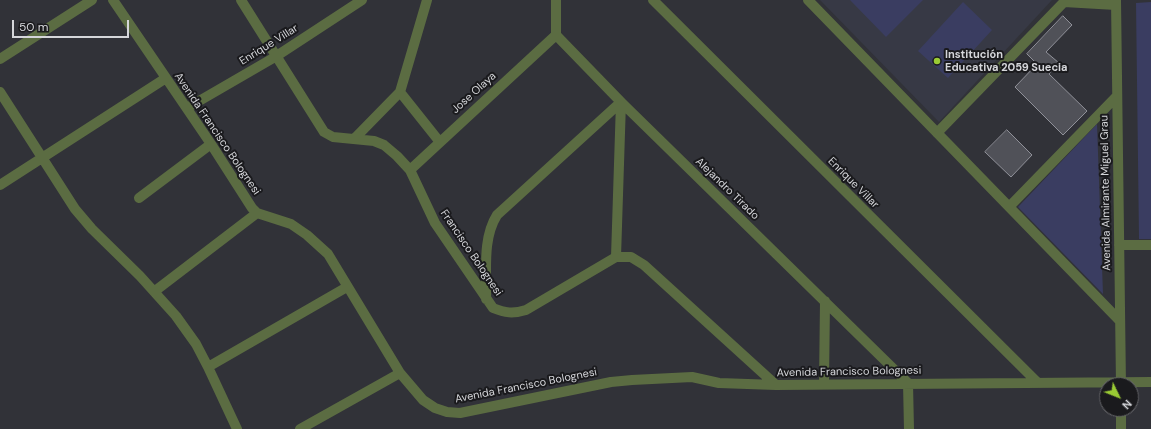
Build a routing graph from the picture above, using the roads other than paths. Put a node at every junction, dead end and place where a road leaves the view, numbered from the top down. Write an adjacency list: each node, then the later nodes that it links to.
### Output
1 (92, 0): 12 (street)
2 (113, 0): 13 (street, Avenida Francisco Bolognesi)
3 (241, 0): 11 (street, Francisco Bolognesi)
4 (362, 0): 11 (street, Enrique Villar)
5 (427, 0): 15 (street)
6 (556, 0): 10 (street)
7 (653, 0): 40 (street, Enrique Villar)
8 (808, 0): 19 (street)
9 (1116, 3): 16 (street, Avenida Almirante Miguel Grau); 19 (street)
10 (556, 35): 17 (street, Alejandro Tirado); 21 (street, Jose Olaya)
11 (275, 57): 18 (street, Enrique Villar); 20 (street, Francisco Bolognesi)
12 (0, 59)
13 (166, 78): 18 (street, Avenida Francisco Bolognesi); 23 (street)
14 (0, 92): 23 (street)
15 (400, 92): 20 (street); 21 (street)
16 (1117, 96): 27 (street); 29 (street, Avenida Almirante Miguel Grau)
17 (621, 102): 31 (street); 34 (street); 35 (street, Alejandro Tirado)
18 (187, 108): 22 (street, Avenida Francisco Bolognesi)
19 (937, 133): 27 (street)
20 (355, 138): 24 (street, Francisco Bolognesi)
21 (439, 141): 24 (street, Jose Olaya)
22 (212, 144): 26 (street); 28 (street, Avenida Francisco Bolognesi)
23 (43, 158): 25 (street); 33 (street)
24 (410, 170): 34 (street, Francisco Bolognesi)
25 (0, 185)
26 (139, 198)
27 (1009, 207): 36 (street)
28 (257, 213): 32 (street, Avenida Francisco Bolognesi); 33 (street)
29 (1119, 245): 30 (street); 36 (street, Avenida Almirante Miguel Grau)
30 (1151, 245)
31 (616, 257): 34 (street, Francisco Bolognesi); 46 (street)
32 (348, 287): 37 (street); 38 (street, Avenida Francisco Bolognesi)
33 (155, 291): 37 (street)
34 (486, 299)
35 (825, 301): 43 (street, Alejandro Tirado); 45 (street)
36 (1120, 321): 39 (street, Avenida Almirante Miguel Grau)
37 (208, 367): 48 (street)
38 (400, 373): 46 (street, Avenida Francisco Bolognesi); 49 (street)
39 (1121, 377)
40 (1037, 382): 43 (street, Avenida Francisco Bolognesi); 44 (street, Avenida Francisco Bolognesi)
41 (1139, 382): 42 (street, Avenida Francisco Bolognesi)
42 (1151, 382)
43 (908, 383): 45 (street, Avenida Francisco Bolognesi); 50 (street)
44 (1099, 383)
45 (824, 384): 46 (street, Avenida Francisco Bolognesi)
46 (776, 385)
47 (1121, 417): 51 (street)
48 (237, 429)
49 (300, 429)
50 (909, 429)
51 (1121, 429)

